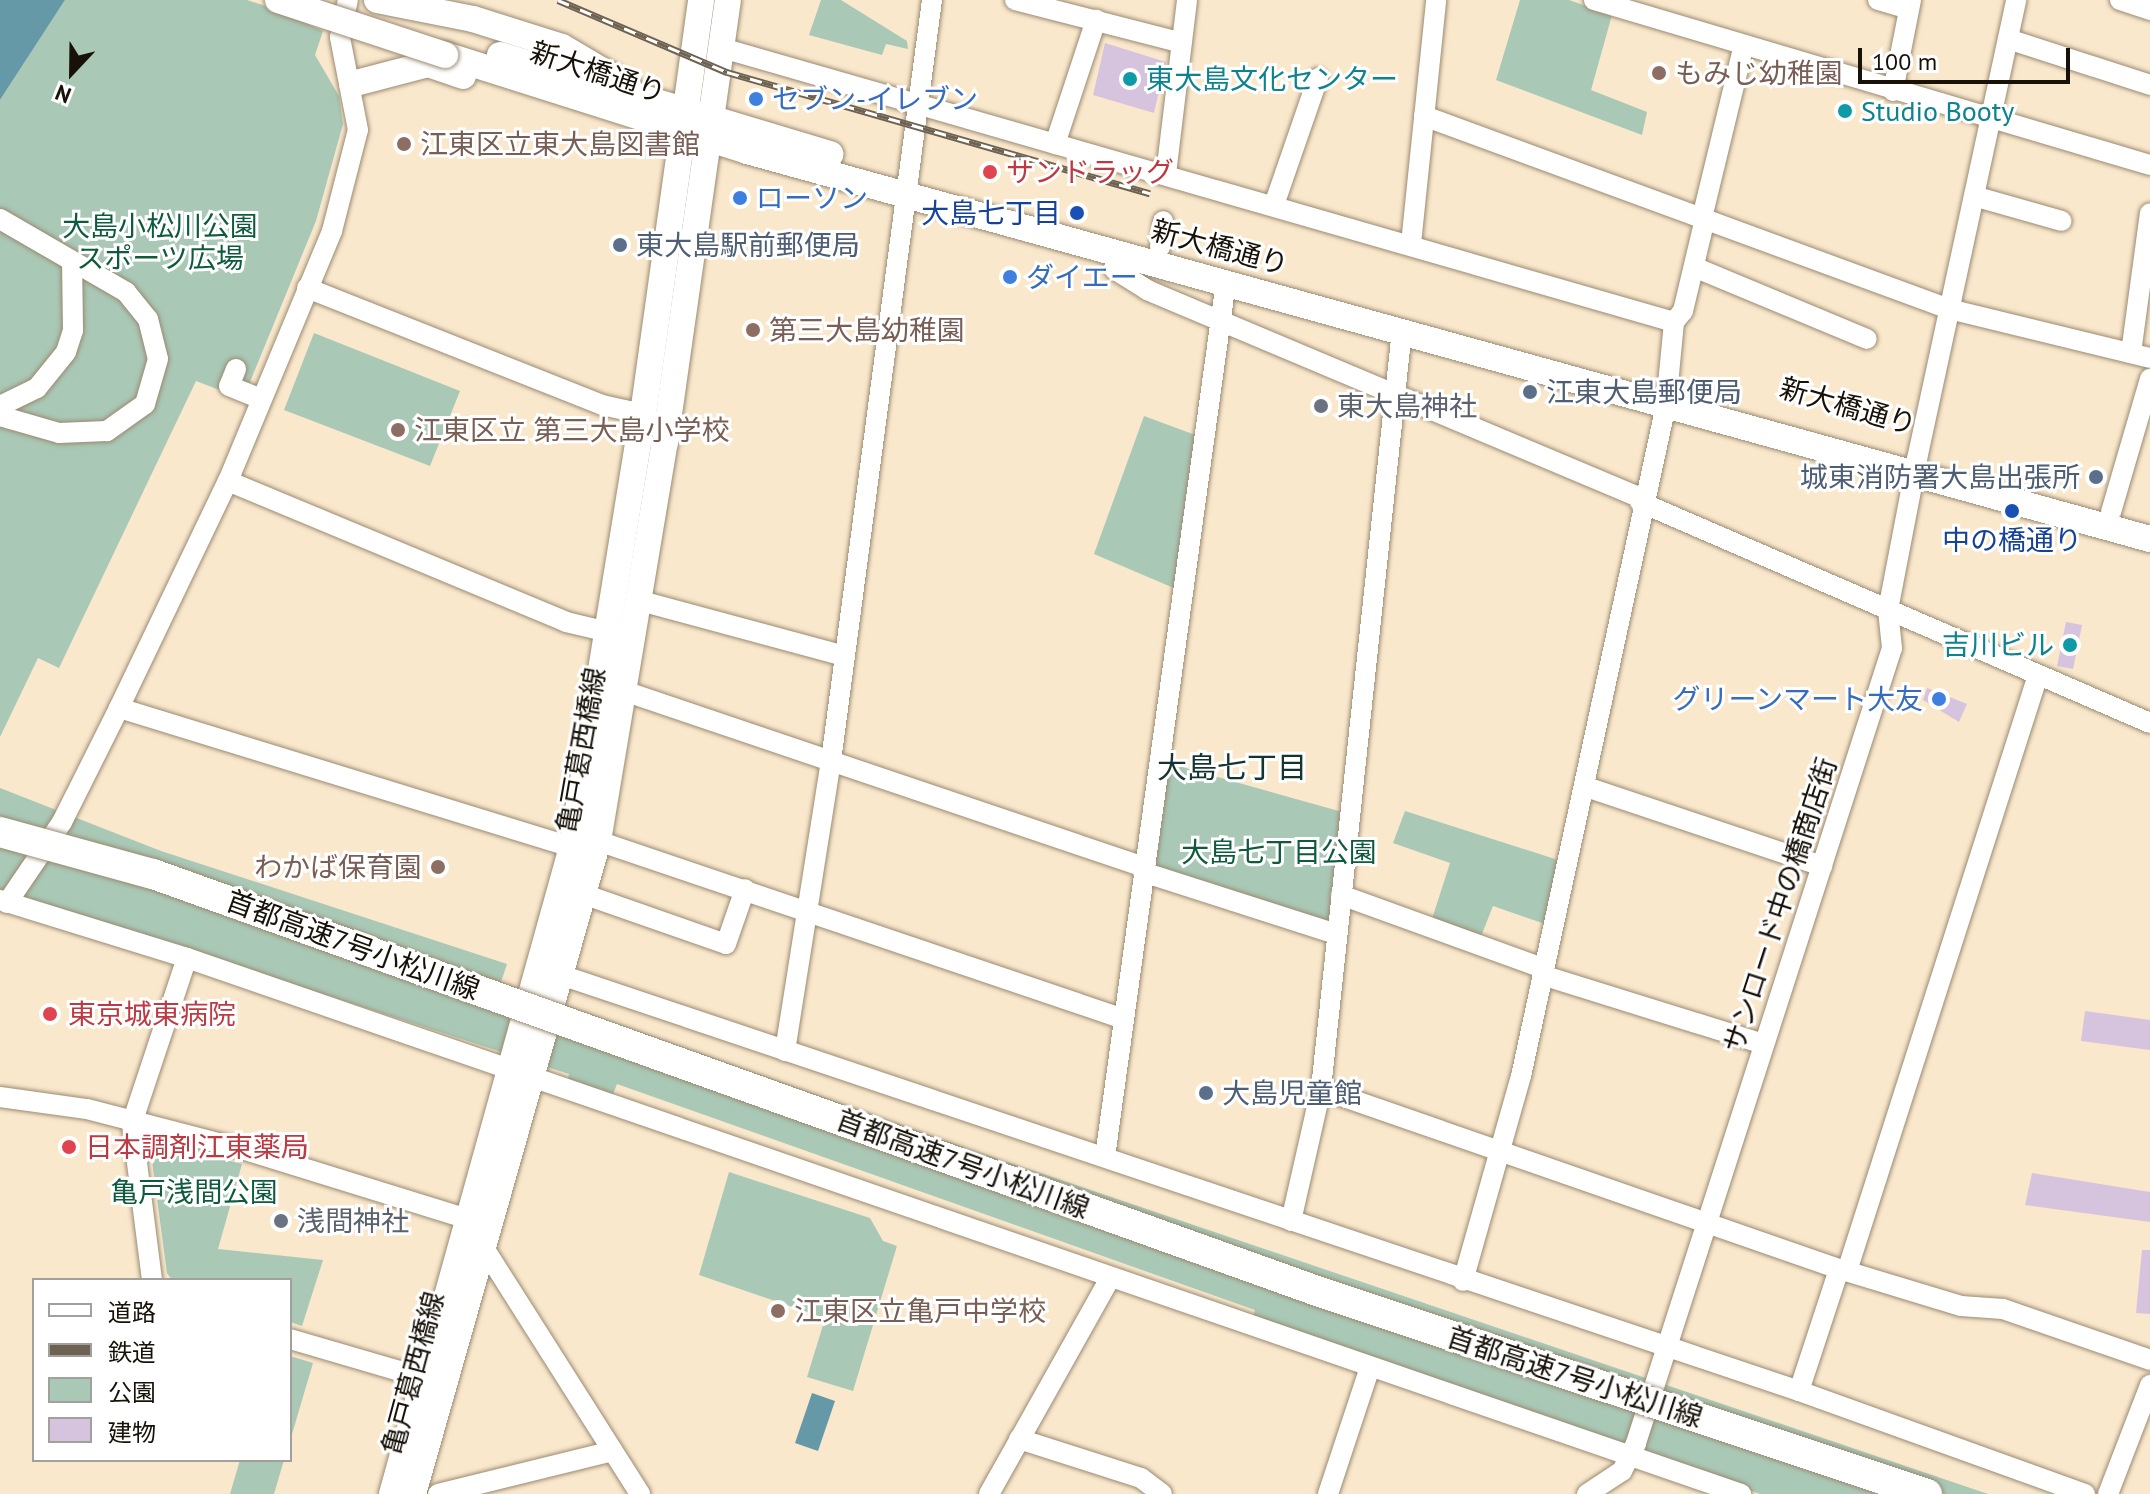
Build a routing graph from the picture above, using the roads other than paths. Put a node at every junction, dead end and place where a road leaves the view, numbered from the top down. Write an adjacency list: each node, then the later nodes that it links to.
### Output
1 (278, 0): 22 (main road, 新大橋通り, bridge)
2 (330, 0): 22 (main road, 新大橋通り)
3 (348, 0): 25 (street)
4 (377, 0): 29 (main road)
5 (701, 0): 32 (main road, 亀戸葛西橋線)
6 (728, 0): 23 (main road, 亀戸葛西橋線)
7 (932, 0): 28 (street)
8 (1015, 0): 18 (street)
9 (1187, 0): 20 (street)
10 (1436, 0): 30 (street)
11 (1594, 0): 15 (street)
12 (1878, 0): 16 (street)
13 (2016, 0): 19 (street, サンロード中の橋商店街)
14 (2120, 0): 17 (street)
15 (1621, 4): 21 (street)
16 (1910, 4): 27 (street)
17 (2150, 10)
18 (1096, 20): 20 (street); 33 (street)
19 (2008, 39): 26 (street); 31 (street, サンロード中の橋商店街)
20 (1182, 43): 35 (street)
21 (1744, 45): 27 (street); 40 (street)
22 (446, 46): 29 (main road, 新大橋通り)
23 (722, 48): 28 (street); 32 (main road, 亀戸葛西橋線)
24 (1318, 78): 38 (street)
25 (352, 84): 29 (main road); 48 (street)
26 (2150, 85)
27 (1893, 91): 31 (street)
28 (918, 106): 33 (street); 36 (street)
29 (639, 110): 32 (main road, 新大橋通り)
30 (1424, 116): 40 (street); 43 (street)
31 (1990, 119): 34 (street); 37 (street, サンロード中の橋商店街)
32 (697, 127): 36 (main road, 新大橋通り); 61 (main road, 亀戸葛西橋線); 69 (main road, 亀戸葛西橋線)
33 (1055, 144): 35 (street)
34 (2150, 165)
35 (1166, 174): 38 (street)
36 (909, 185): 44 (main road, 新大橋通り); 58 (main road, 新大橋通り); 72 (street)
37 (1974, 196): 41 (street); 49 (street, サンロード中の橋商店街)
38 (1274, 205): 43 (street)
39 (2150, 213): 54 (street)
40 (1703, 218): 46 (street); 49 (street)
41 (2062, 221)
42 (10, 223): 45 (street)
43 (1411, 244): 51 (street)
44 (1118, 252): 47 (main road, 新大橋通り); 50 (street)
45 (72, 261): 60 (street); 62 (street)
46 (1694, 267): 51 (street); 53 (street)
47 (1226, 282): 50 (street); 52 (main road, 新大橋通り)
48 (307, 288): 59 (street); 61 (street)
49 (1949, 309): 54 (street); 63 (street, サンロード中の橋商店街)
50 (1219, 319): 57 (street); 83 (street)
51 (1670, 321): 58 (street)
52 (1402, 330): 57 (street); 58 (main road, 新大橋通り)
53 (1867, 339)
54 (2140, 355)
55 (236, 369): 59 (street)
56 (2150, 379): 66 (street)
57 (1394, 394): 65 (street); 86 (street)
58 (1665, 396): 63 (main road, 新大橋通り); 65 (street)
59 (262, 399): 64 (street)
60 (0, 406)
61 (643, 414): 71 (main road, 亀戸葛西橋線)
62 (0, 416)
63 (1916, 467): 66 (main road, 新大橋通り); 68 (main road, 新大橋通り); 70 (street, サンロード中の橋商店街)
64 (228, 481): 71 (street); 75 (street)
65 (1641, 500): 70 (street); 78 (street)
66 (2111, 512): 67 (main road, 新大橋通り)
67 (2150, 523)
68 (2150, 539)
69 (637, 600): 71 (main road, 亀戸葛西橋線); 72 (street)
70 (1888, 610): 73 (street); 82 (street, サンロード中の橋商店街)
71 (621, 635): 74 (main road, 亀戸葛西橋線); 81 (main road, 亀戸葛西橋線)
72 (845, 656): 77 (street)
73 (2038, 675): 76 (street); 106 (street)
74 (624, 691): 77 (street); 81 (main road, 亀戸葛西橋線)
75 (119, 708): 81 (street); 87 (street)
76 (2150, 723)
77 (831, 761): 83 (street); 88 (street)
78 (1585, 788): 82 (street); 91 (street)
79 (0, 842): 80 (street)
80 (7, 844): 131 (highway, 首都高速7号小松川線); 132 (highway, 首都高速7号小松川線, bridge)
81 (585, 844): 84 (street); 85 (main road, 亀戸葛西橋線); 96 (main road, 亀戸葛西橋線)
82 (1822, 866): 94 (street, サンロード中の橋商店街)
83 (1144, 870): 89 (street); 93 (street)
84 (745, 889): 85 (street); 88 (street)
85 (586, 895): 92 (main road, 亀戸葛西橋線)
86 (1341, 895): 89 (street); 91 (street)
87 (4, 902): 90 (street)
88 (808, 910): 93 (street); 95 (street)
89 (1336, 934): 97 (street)
90 (187, 958): 96 (street); 99 (street)
91 (1542, 972): 94 (street); 100 (street)
92 (564, 976): 95 (street); 96 (main road, 亀戸葛西橋線)
93 (1124, 1019): 101 (street)
94 (1764, 1044): 104 (street, サンロード中の橋商店街)
95 (785, 1051): 101 (street)
96 (520, 1074): 102 (main road, 亀戸葛西橋線); 105 (main road, 亀戸葛西橋線); 108 (street)
97 (1321, 1089): 100 (street); 103 (street)
98 (0, 1097): 99 (street)
99 (132, 1123): 102 (street); 107 (street)
100 (1503, 1152): 104 (street); 109 (street)
101 (1105, 1157): 103 (street)
102 (465, 1218): 105 (street); 114 (main road, 亀戸葛西橋線)
103 (1291, 1221): 109 (street)
104 (1704, 1223): 106 (street); 111 (street, サンロード中の橋商店街)
105 (482, 1240): 119 (street); 123 (main road, 亀戸葛西橋線)
106 (1843, 1270): 112 (street); 116 (street)
107 (152, 1278)
108 (1110, 1278): 113 (street); 118 (street)
109 (1463, 1281): 111 (street)
110 (292, 1340): 114 (street)
111 (1664, 1346): 116 (street); 120 (street, サンロード中の橋商店街)
112 (2150, 1360)
113 (1370, 1367): 120 (street); 128 (street)
114 (420, 1377): 117 (main road, 亀戸葛西橋線)
115 (2150, 1385): 134 (street)
116 (1799, 1391): 133 (street)
117 (406, 1431): 121 (main road); 122 (main road, 亀戸葛西橋線)
118 (1019, 1439): 126 (street); 127 (street)
119 (613, 1451): 124 (street); 125 (street)
120 (1630, 1456): 129 (street); 130 (street)
121 (383, 1494)
122 (392, 1494)
123 (413, 1494)
124 (438, 1494)
125 (640, 1494)
126 (989, 1494)
127 (1162, 1494)
128 (1328, 1494)
129 (1587, 1494)
130 (1741, 1494)
131 (1868, 1494)
132 (1927, 1494)
133 (2085, 1494)
134 (2108, 1494)

